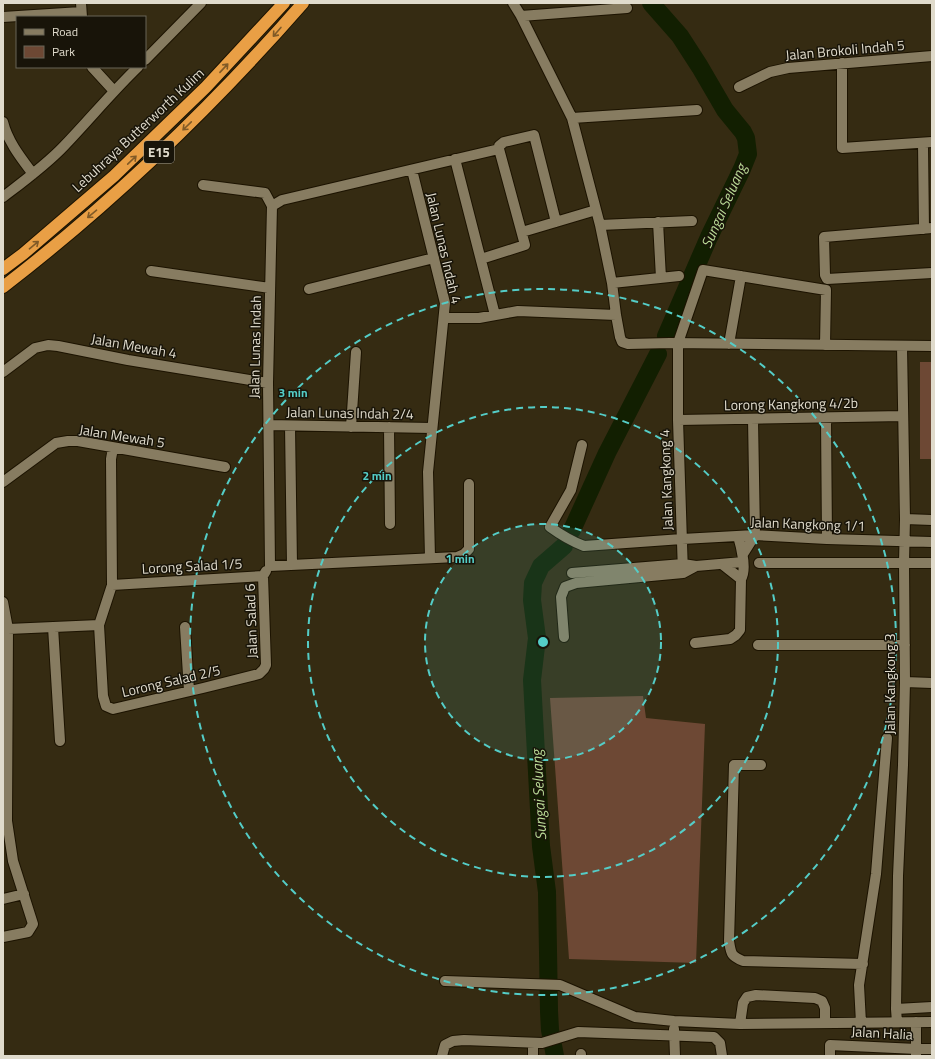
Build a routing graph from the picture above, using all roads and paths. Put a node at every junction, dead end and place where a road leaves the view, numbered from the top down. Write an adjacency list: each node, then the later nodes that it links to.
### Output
1 (202, 3): 10 (street)
2 (284, 3): 36 (highway, Lebuhraya Butterworth Kulim / E15, one-way to 2)
3 (303, 3): 43 (highway, Lebuhraya Butterworth Kulim / E15, one-way to 43)
4 (513, 3): 7 (street)
5 (627, 8): 7 (street)
6 (81, 11): 8 (street)
7 (521, 16): 17 (street)
8 (3, 17)
9 (932, 56): 11 (street, Jalan Brokoli Indah 5)
10 (146, 59)
11 (842, 63): 14 (street, Jalan Brokoli Indah 5); 19 (street)
12 (93, 68): 15 (street)
13 (137, 68): 15 (street)
14 (739, 87)
15 (114, 91): 23 (street)
16 (697, 110): 17 (street)
17 (572, 118): 27 (street)
18 (3, 122): 23 (street)
19 (927, 143): 32 (street)
20 (499, 149): 21 (street); 29 (street); 33 (street)
21 (455, 159): 22 (street); 35 (street)
22 (412, 170): 26 (street); 34 (street, Jalan Lunas Indah 4)
23 (33, 174): 25 (street)
24 (203, 185): 26 (street)
25 (3, 197)
26 (272, 206): 44 (street, Jalan Lunas Indah)
27 (596, 210): 29 (street); 31 (street)
28 (692, 220): 30 (street)
29 (556, 222): 33 (street)
30 (658, 222): 31 (street); 41 (street)
31 (600, 225): 42 (street)
32 (928, 228): 38 (street)
33 (522, 232): 35 (street)
34 (434, 258): 45 (street); 48 (street, Jalan Lunas Indah 4)
35 (481, 259): 46 (street)
36 (3, 269)
37 (151, 271): 44 (street)
38 (932, 273)
39 (679, 276): 41 (street)
40 (741, 276): 49 (street, Jalan Kangkong 4); 50 (street); 51 (street)
41 (661, 278): 42 (street)
42 (612, 283): 47 (street)
43 (3, 287)
44 (270, 288): 56 (street, Jalan Lunas Indah)
45 (309, 289)
46 (495, 315): 47 (street); 48 (street)
47 (616, 315): 49 (street)
48 (444, 318): 65 (street, Jalan Lunas Indah 4)
49 (674, 343): 50 (street); 60 (street, Jalan Kangkong 4)
50 (729, 344): 51 (street)
51 (826, 345): 52 (street)
52 (902, 346): 53 (street); 57 (street, Jalan Kangkong 3)
53 (932, 346)
54 (356, 352): 63 (street)
55 (3, 372): 56 (street, Jalan Mewah 4)
56 (268, 383): 61 (street, Jalan Lunas Indah)
57 (903, 416): 58 (street, Lorong Kangkong 4/2b); 71 (street, Jalan Kangkong 3)
58 (826, 418): 59 (street, Lorong Kangkong 4/2b); 77 (street)
59 (753, 419): 60 (street, Lorong Kangkong 4/2b); 74 (street)
60 (678, 420): 76 (street, Jalan Kangkong 4)
61 (268, 425): 62 (street, Jalan Lunas Indah 2/4); 87 (street, Jalan Lunas Indah)
62 (290, 426): 63 (street, Jalan Lunas Indah 2/4); 86 (street)
63 (351, 427): 64 (street, Jalan Lunas Indah 2/4)
64 (389, 427): 65 (street, Jalan Lunas Indah 2/4); 73 (street)
65 (432, 428): 80 (street, Jalan Lunas Indah 4)
66 (582, 445): 76 (street, Jalan Kangkong 1/1)
67 (113, 448): 68 (street, Jalan Mewah 5); 69 (street, Jalan Mewah 5); 92 (street, Lorong Salad 2/5)
68 (225, 467)
69 (3, 482)
70 (469, 484): 80 (street)
71 (905, 519): 72 (street); 78 (street, Jalan Kangkong 3)
72 (932, 520)
73 (390, 524)
74 (755, 535): 75 (street, Jalan Kangkong 1/1); 77 (street, Jalan Kangkong 1/1); 81 (street)
75 (738, 536): 76 (street, Jalan Kangkong 1/1); 81 (street)
76 (682, 539): 88 (street, Jalan Kangkong 4)
77 (827, 539): 78 (street, Jalan Kangkong 1/1)
78 (905, 541): 79 (street, Jalan Kangkong 1/1); 83 (street, Jalan Kangkong 3)
79 (932, 542)
80 (430, 558): 86 (street)
81 (743, 558): 85 (street); 91 (street)
82 (759, 563): 83 (street)
83 (904, 563): 84 (street); 101 (street, Jalan Kangkong 3)
84 (932, 563)
85 (722, 564): 88 (street); 91 (street)
86 (292, 565): 87 (street)
87 (270, 566): 90 (street, Lorong Salad 1/5)
88 (683, 569): 89 (street); 98 (street)
89 (572, 573)
90 (263, 576): 92 (street, Lorong Salad 1/5); 103 (street, Jalan Salad 6)
91 (741, 579): 99 (street)
92 (112, 585): 94 (street, Lorong Salad 2/5)
93 (3, 607): 97 (street)
94 (99, 624): 95 (street); 107 (street, Lorong Salad 2/5)
95 (53, 627): 97 (street); 109 (street)
96 (185, 628): 107 (street)
97 (8, 629): 102 (street)
98 (564, 637)
99 (695, 643)
100 (758, 646): 101 (street)
101 (905, 646): 104 (street, Jalan Kangkong 3)
102 (6, 652): 106 (street)
103 (266, 665): 107 (street, Lorong Salad 2/5)
104 (905, 682): 105 (street); 119 (street, Jalan Kangkong 3)
105 (932, 683)
106 (5, 691): 111 (street)
107 (189, 691)
108 (887, 738): 116 (street)
109 (60, 741)
110 (761, 765): 116 (street)
111 (5, 822): 112 (street)
112 (8, 862): 113 (street)
113 (24, 894): 114 (street); 115 (street)
114 (3, 899)
115 (3, 937)
116 (863, 964): 121 (street)
117 (445, 981): 120 (street)
118 (932, 1007): 119 (street)
119 (896, 1009): 122 (street, Jalan Kangkong 3)
120 (674, 1021): 126 (street); 127 (street)
121 (861, 1022): 122 (street); 125 (street)
122 (897, 1022): 123 (street)
123 (916, 1022): 124 (street); 130 (street)
124 (932, 1022)
125 (825, 1023): 126 (street); 126 (street)
126 (740, 1024)
127 (674, 1036): 128 (street); 133 (street); 134 (street)
128 (537, 1043): 131 (street); 132 (street)
129 (932, 1049): 130 (street, Jalan Halia)
130 (916, 1053): 135 (street, Jalan Halia)
131 (442, 1056)
132 (533, 1056)
133 (674, 1056)
134 (722, 1056)
135 (830, 1056)

